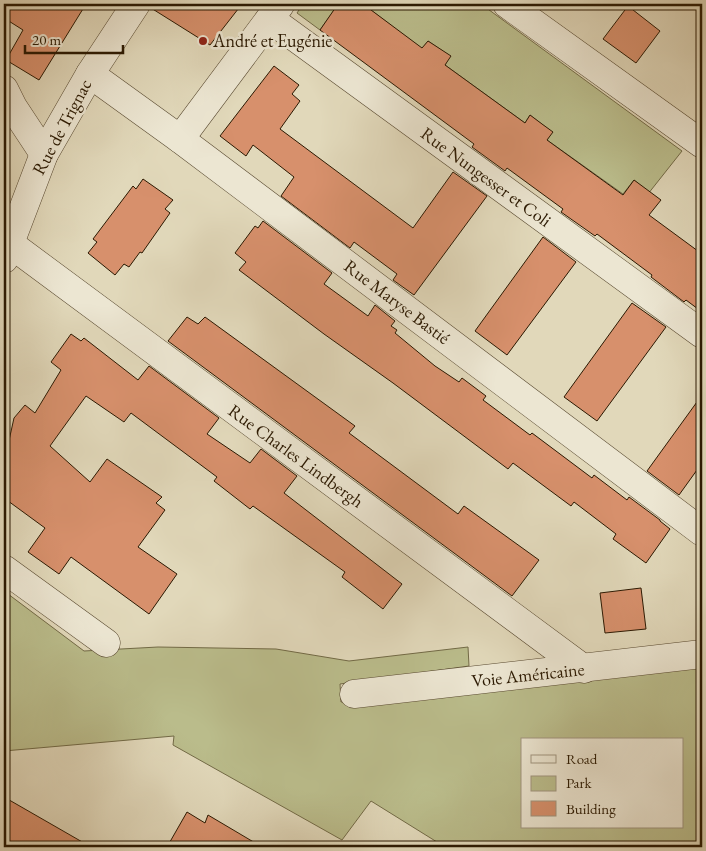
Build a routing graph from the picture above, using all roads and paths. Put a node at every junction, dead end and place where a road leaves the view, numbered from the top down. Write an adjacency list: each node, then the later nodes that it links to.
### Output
1 (136, 4): 4 (street, Rue de Trignac)
2 (507, 4): 7 (street)
3 (276, 11): 6 (street); 10 (street, Rue Nungesser et Coli)
4 (90, 74): 6 (street, Rue Maryse Bastié); 8 (street, Rue de Trignac)
5 (4, 88): 8 (street)
6 (180, 139): 11 (street, Rue Maryse Bastié)
7 (702, 144)
8 (44, 154): 9 (street, Rue de Trignac)
9 (6, 251): 15 (street, Rue Charles Lindbergh)
10 (702, 334)
11 (702, 532)
12 (4, 569): 13 (street)
13 (106, 643)
14 (702, 654): 15 (street, Voie Américaine)
15 (584, 669): 16 (street, Voie Américaine)
16 (354, 694)

